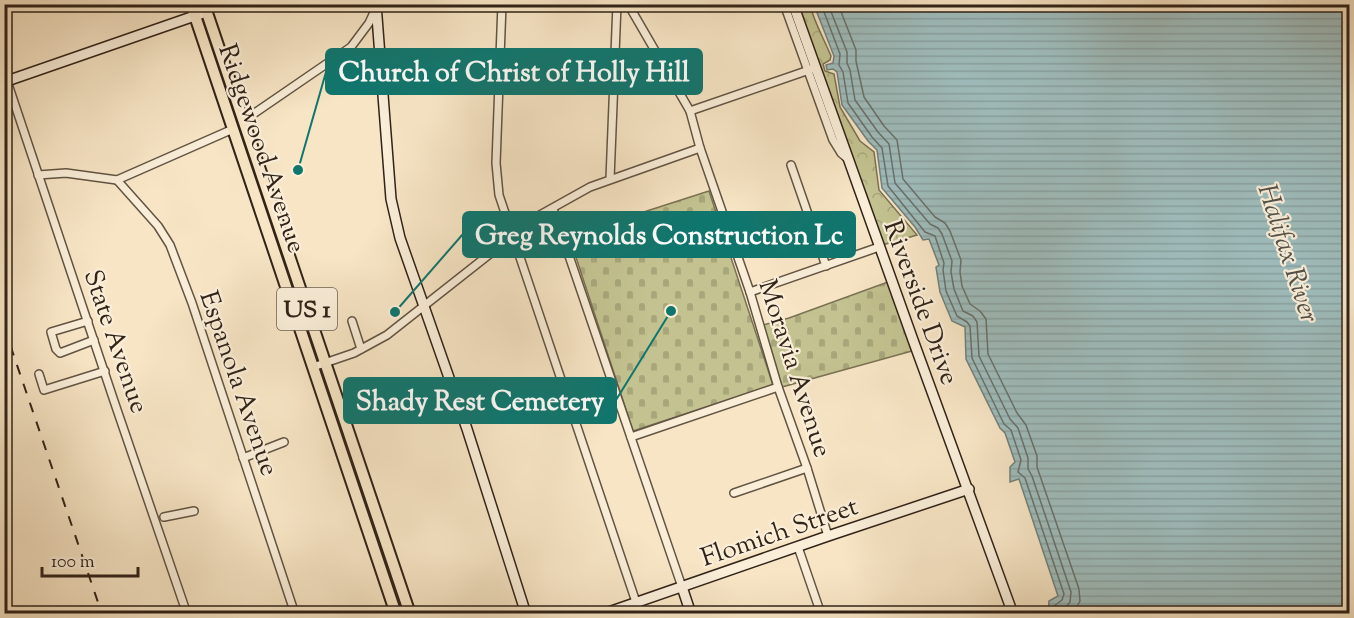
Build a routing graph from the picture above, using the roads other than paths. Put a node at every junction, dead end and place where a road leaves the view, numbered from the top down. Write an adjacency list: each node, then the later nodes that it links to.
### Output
1 (191, 4): 9 (main road, Ridgewood Avenue / US 1)
2 (502, 4): 21 (street)
3 (618, 4): 18 (street)
4 (628, 4): 12 (street, Moravia Avenue)
5 (784, 4): 10 (street)
6 (793, 4): 10 (street, Riverside Drive)
7 (376, 6): 13 (street); 25 (street)
8 (205, 8): 9 (street); 13 (main road, Ridgewood Avenue / US 1)
9 (195, 16): 11 (street); 14 (main road, Ridgewood Avenue / US 1)
10 (813, 68): 12 (street); 22 (street, Riverside Drive)
11 (6, 78): 17 (street, State Avenue)
12 (690, 111): 15 (street, Moravia Avenue)
13 (243, 121): 30 (main road, Ridgewood Avenue / US 1)
14 (233, 129): 19 (street); 31 (main road, Ridgewood Avenue / US 1)
15 (700, 148): 18 (street); 24 (street, Moravia Avenue)
16 (791, 165): 23 (street)
17 (38, 175): 19 (street); 26 (street, State Avenue)
18 (610, 179): 20 (street)
19 (117, 180): 37 (street, Espanola Avenue)
20 (553, 208): 21 (street); 35 (street)
21 (512, 236): 25 (street); 46 (street)
22 (879, 247): 23 (street); 39 (street, Riverside Drive)
23 (826, 266): 24 (street)
24 (750, 292): 34 (street, Moravia Avenue)
25 (424, 308): 29 (street); 51 (street)
26 (88, 321): 28 (street, State Avenue); 28 (street)
27 (352, 321): 29 (street)
28 (94, 340): 32 (street, State Avenue)
29 (361, 349): 30 (street)
30 (325, 363): 31 (street); 50 (main road, Ridgewood Avenue / US 1)
31 (313, 367): 49 (main road, Ridgewood Avenue / US 1)
32 (105, 371): 33 (street); 47 (street, State Avenue)
33 (39, 374)
34 (778, 387): 35 (street); 38 (street, Moravia Avenue)
35 (631, 437): 45 (street)
36 (284, 442): 37 (street)
37 (243, 458): 48 (street, Espanola Avenue)
38 (807, 468): 40 (street); 43 (street, Moravia Avenue)
39 (969, 489): 43 (street, Flomich Street); 56 (street, Riverside Drive)
40 (734, 493)
41 (194, 511): 42 (street)
42 (164, 517)
43 (828, 536): 44 (street, Flomich Street)
44 (798, 547): 45 (street, Flomich Street); 55 (street)
45 (681, 586): 46 (street, Flomich Street); 54 (street)
46 (637, 602): 52 (street, Flomich Street); 53 (street)
47 (188, 614)
48 (295, 614)
49 (396, 614)
50 (410, 614)
51 (526, 614)
52 (603, 614)
53 (640, 614)
54 (691, 614)
55 (821, 614)
56 (1013, 614)

